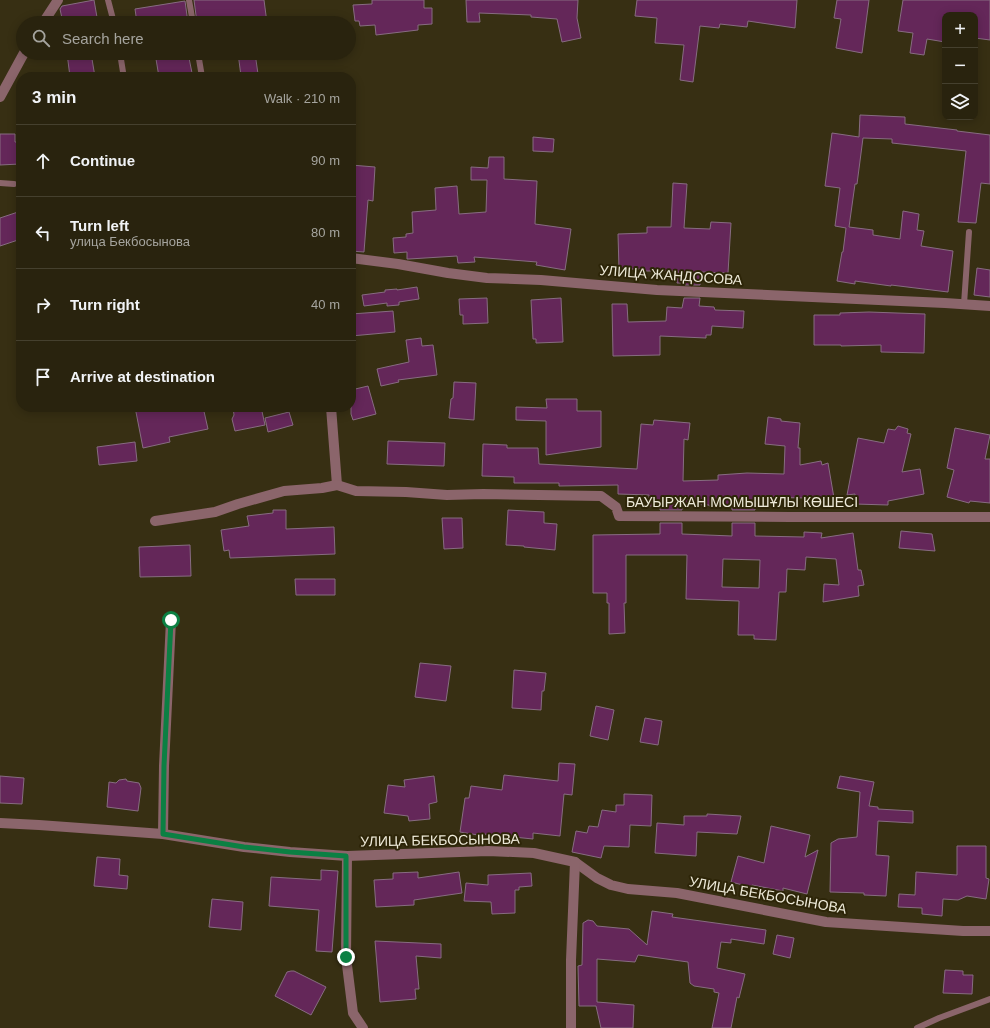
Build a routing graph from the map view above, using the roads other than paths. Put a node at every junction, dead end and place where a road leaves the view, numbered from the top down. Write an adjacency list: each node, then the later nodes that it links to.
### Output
1 (58, 0): 4 (street)
2 (108, 0): 5 (lane)
3 (189, 0): 6 (lane)
4 (48, 16)
5 (112, 16)
6 (192, 16)
7 (20, 60): 12 (street)
8 (121, 60): 10 (lane)
9 (199, 60): 11 (lane)
10 (123, 72)
11 (201, 72)
12 (0, 97)
13 (0, 183): 14 (lane)
14 (14, 184)
15 (970, 232): 17 (lane)
16 (356, 259): 17 (street, УЛИЦА ЖАНДОСОВА)
17 (964, 304): 18 (street, УЛИЦА ЖАНДОСОВА)
18 (990, 306)
19 (331, 412): 20 (street)
20 (337, 485): 21 (street, БАУЫРЖАН МОМЫШҰЛЫ КӨШЕСІ); 22 (street)
21 (990, 517)
22 (155, 521)
23 (171, 620): 25 (street)
24 (0, 823): 25 (street, УЛИЦА БЕКБОСЫНОВА)
25 (163, 834): 26 (street, УЛИЦА БЕКБОСЫНОВА)
26 (346, 856): 27 (street, УЛИЦА БЕКБОСЫНОВА); 30 (street)
27 (575, 862): 28 (street, УЛИЦА БЕКБОСЫНОВА); 31 (street)
28 (990, 931)
29 (990, 999): 32 (lane)
30 (363, 1028)
31 (571, 1028)
32 (917, 1028)

